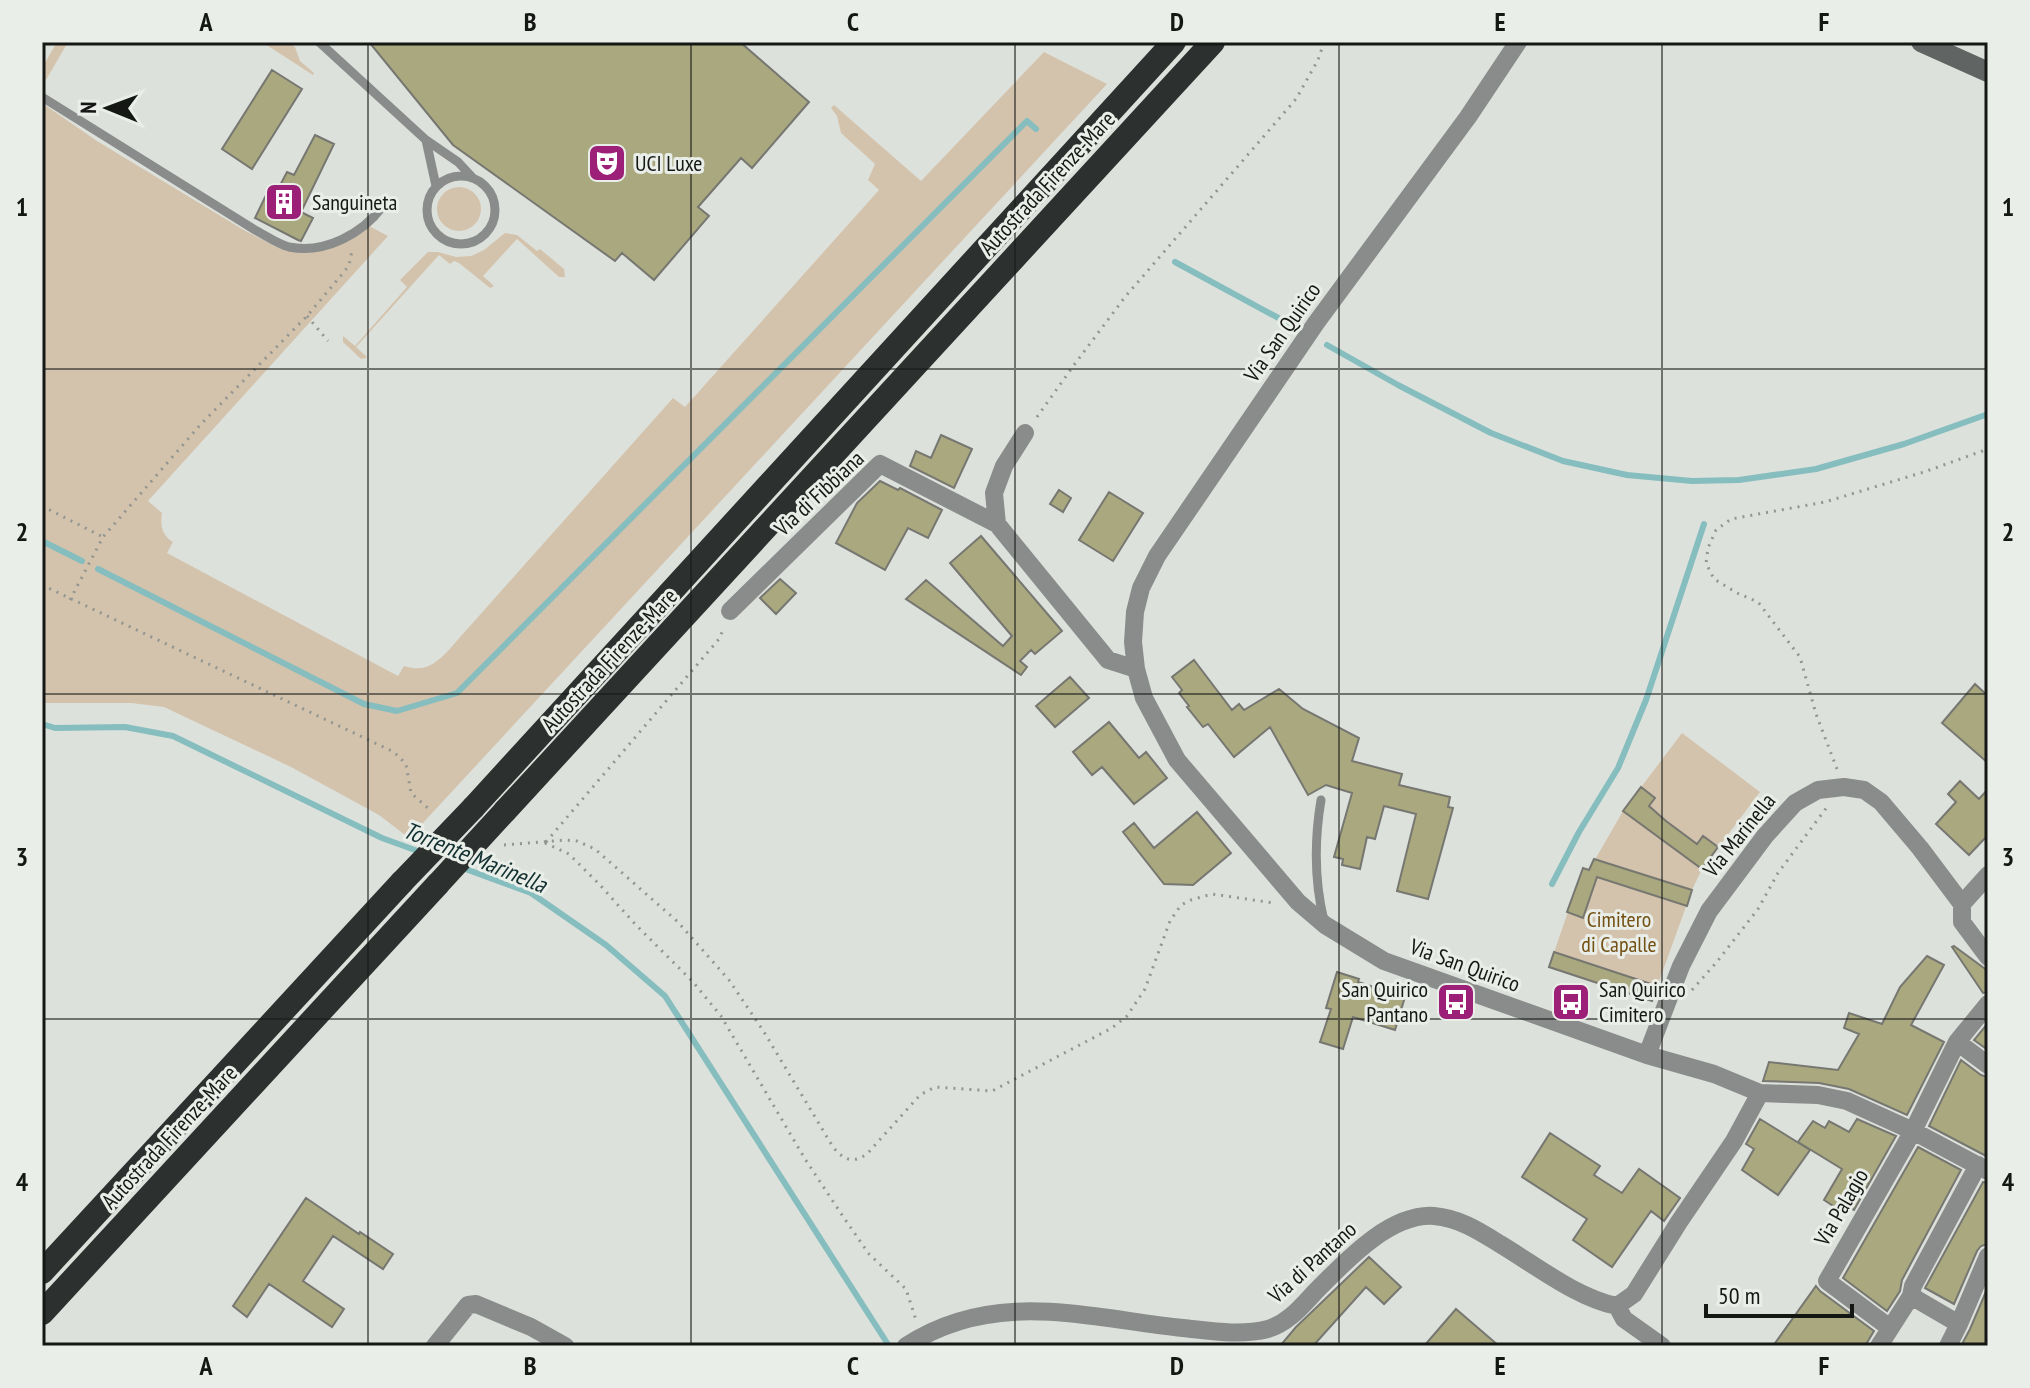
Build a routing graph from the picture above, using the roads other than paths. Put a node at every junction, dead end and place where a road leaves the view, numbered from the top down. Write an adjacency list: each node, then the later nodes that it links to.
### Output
1 (319, 42): 8 (lane)
2 (1174, 42): 29 (highway, Autostrada Firenze-Mare, bridge)
3 (1213, 42): 32 (highway, Autostrada Firenze-Mare, bridge)
4 (1518, 42): 15 (street, Via San Quirico)
5 (1921, 42): 6 (main road)
6 (1988, 72)
7 (42, 97): 11 (lane)
8 (426, 140): 9 (lane); 10 (lane)
9 (472, 177): 10 (lane); 10 (lane)
10 (436, 186)
11 (383, 206)
12 (1025, 433): 13 (street)
13 (997, 524): 14 (street, Via di Fibbiana); 15 (street)
14 (730, 611)
15 (1136, 669): 19 (street, Via San Quirico)
16 (1321, 800): 19 (lane)
17 (1988, 875): 18 (street)
18 (1962, 904): 20 (street); 23 (street, Via Marinella)
19 (1325, 925): 23 (street, Via San Quirico)
20 (1988, 957)
21 (1988, 1004): 22 (street)
22 (1957, 1042): 24 (street); 26 (street)
23 (1647, 1055): 25 (street, Via San Quirico)
24 (1988, 1065)
25 (1760, 1093): 26 (street, Via San Quirico); 31 (street)
26 (1913, 1131): 27 (street, Via San Quirico); 34 (street, Via Palagio)
27 (1983, 1168): 30 (street)
28 (1988, 1256): 33 (street)
29 (42, 1272)
30 (1911, 1296): 33 (street); 34 (street)
31 (1617, 1306): 35 (street, Via di Pantano); 38 (street)
32 (42, 1313)
33 (1959, 1324): 40 (street)
34 (1890, 1328): 39 (street)
35 (914, 1341)
36 (435, 1346): 37 (street)
37 (565, 1346)
38 (1662, 1346)
39 (1878, 1346)
40 (1948, 1346)

